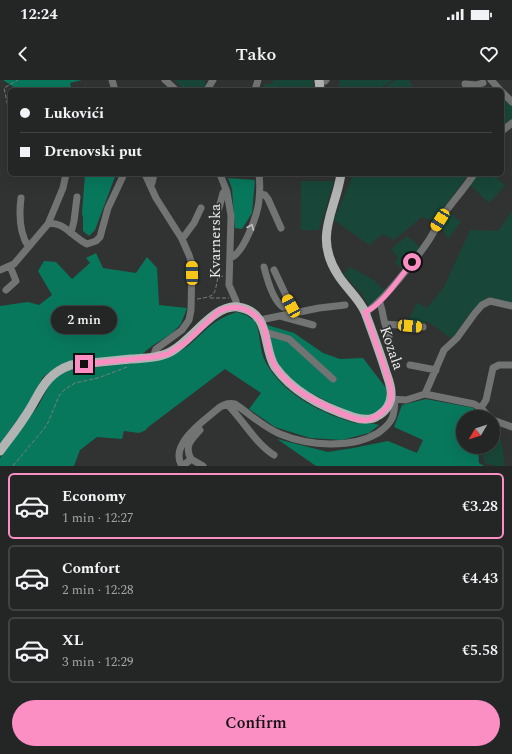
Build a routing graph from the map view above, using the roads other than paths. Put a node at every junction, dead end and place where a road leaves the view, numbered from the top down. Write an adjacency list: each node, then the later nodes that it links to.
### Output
1 (165, 80): 5 (street)
2 (492, 80): 6 (street)
3 (485, 81): 4 (street)
4 (465, 84)
5 (174, 88)
6 (498, 88)
7 (504, 94): 8 (street)
8 (512, 102)
9 (66, 176): 24 (street)
10 (123, 176): 26 (street)
11 (146, 176): 17 (street)
12 (154, 176): 17 (street)
13 (221, 176): 18 (street, Kvarnerska)
14 (259, 176): 19 (street)
15 (340, 176): 40 (main road, Kozala)
16 (473, 176): 35 (street)
17 (150, 185): 27 (street)
18 (226, 189): 23 (street); 29 (street, Kvarnerska)
19 (260, 194): 25 (street); 29 (street, one-way to 19)
20 (77, 197): 26 (street)
21 (21, 198): 28 (street)
22 (201, 208): 27 (street)
23 (219, 208)
24 (48, 224): 26 (street); 28 (street)
25 (282, 228)
26 (71, 233)
27 (182, 239): 49 (street)
28 (28, 246): 30 (street)
29 (230, 258): 39 (street, Kvarnerska)
30 (10, 266): 32 (street); 34 (street)
31 (264, 267): 37 (street)
32 (0, 270)
33 (274, 270): 37 (street)
34 (6, 290)
35 (379, 301): 40 (street); 44 (street)
36 (344, 305): 41 (street)
37 (291, 306): 41 (street)
38 (512, 306): 52 (street)
39 (237, 307): 43 (main road); 49 (main road)
40 (365, 312): 55 (main road, Kozala)
41 (297, 313): 42 (street)
42 (280, 316): 43 (street); 45 (street)
43 (260, 320): 47 (main road)
44 (385, 324): 46 (street); 48 (street)
45 (313, 325)
46 (423, 327)
47 (265, 332): 53 (street); 55 (main road)
48 (389, 336)
49 (153, 357): 61 (main road)
50 (410, 365): 52 (street)
51 (512, 365): 57 (street)
52 (436, 370): 54 (street)
53 (333, 380)
54 (425, 394): 55 (street); 57 (street)
55 (393, 399): 56 (street)
56 (227, 404): 58 (street); 62 (street)
57 (481, 408)
58 (215, 411): 63 (street); 64 (street)
59 (500, 423): 60 (street)
60 (512, 427)
61 (0, 451)
62 (274, 455)
63 (191, 459): 64 (street); 65 (street)
64 (183, 466)
65 (204, 466)

